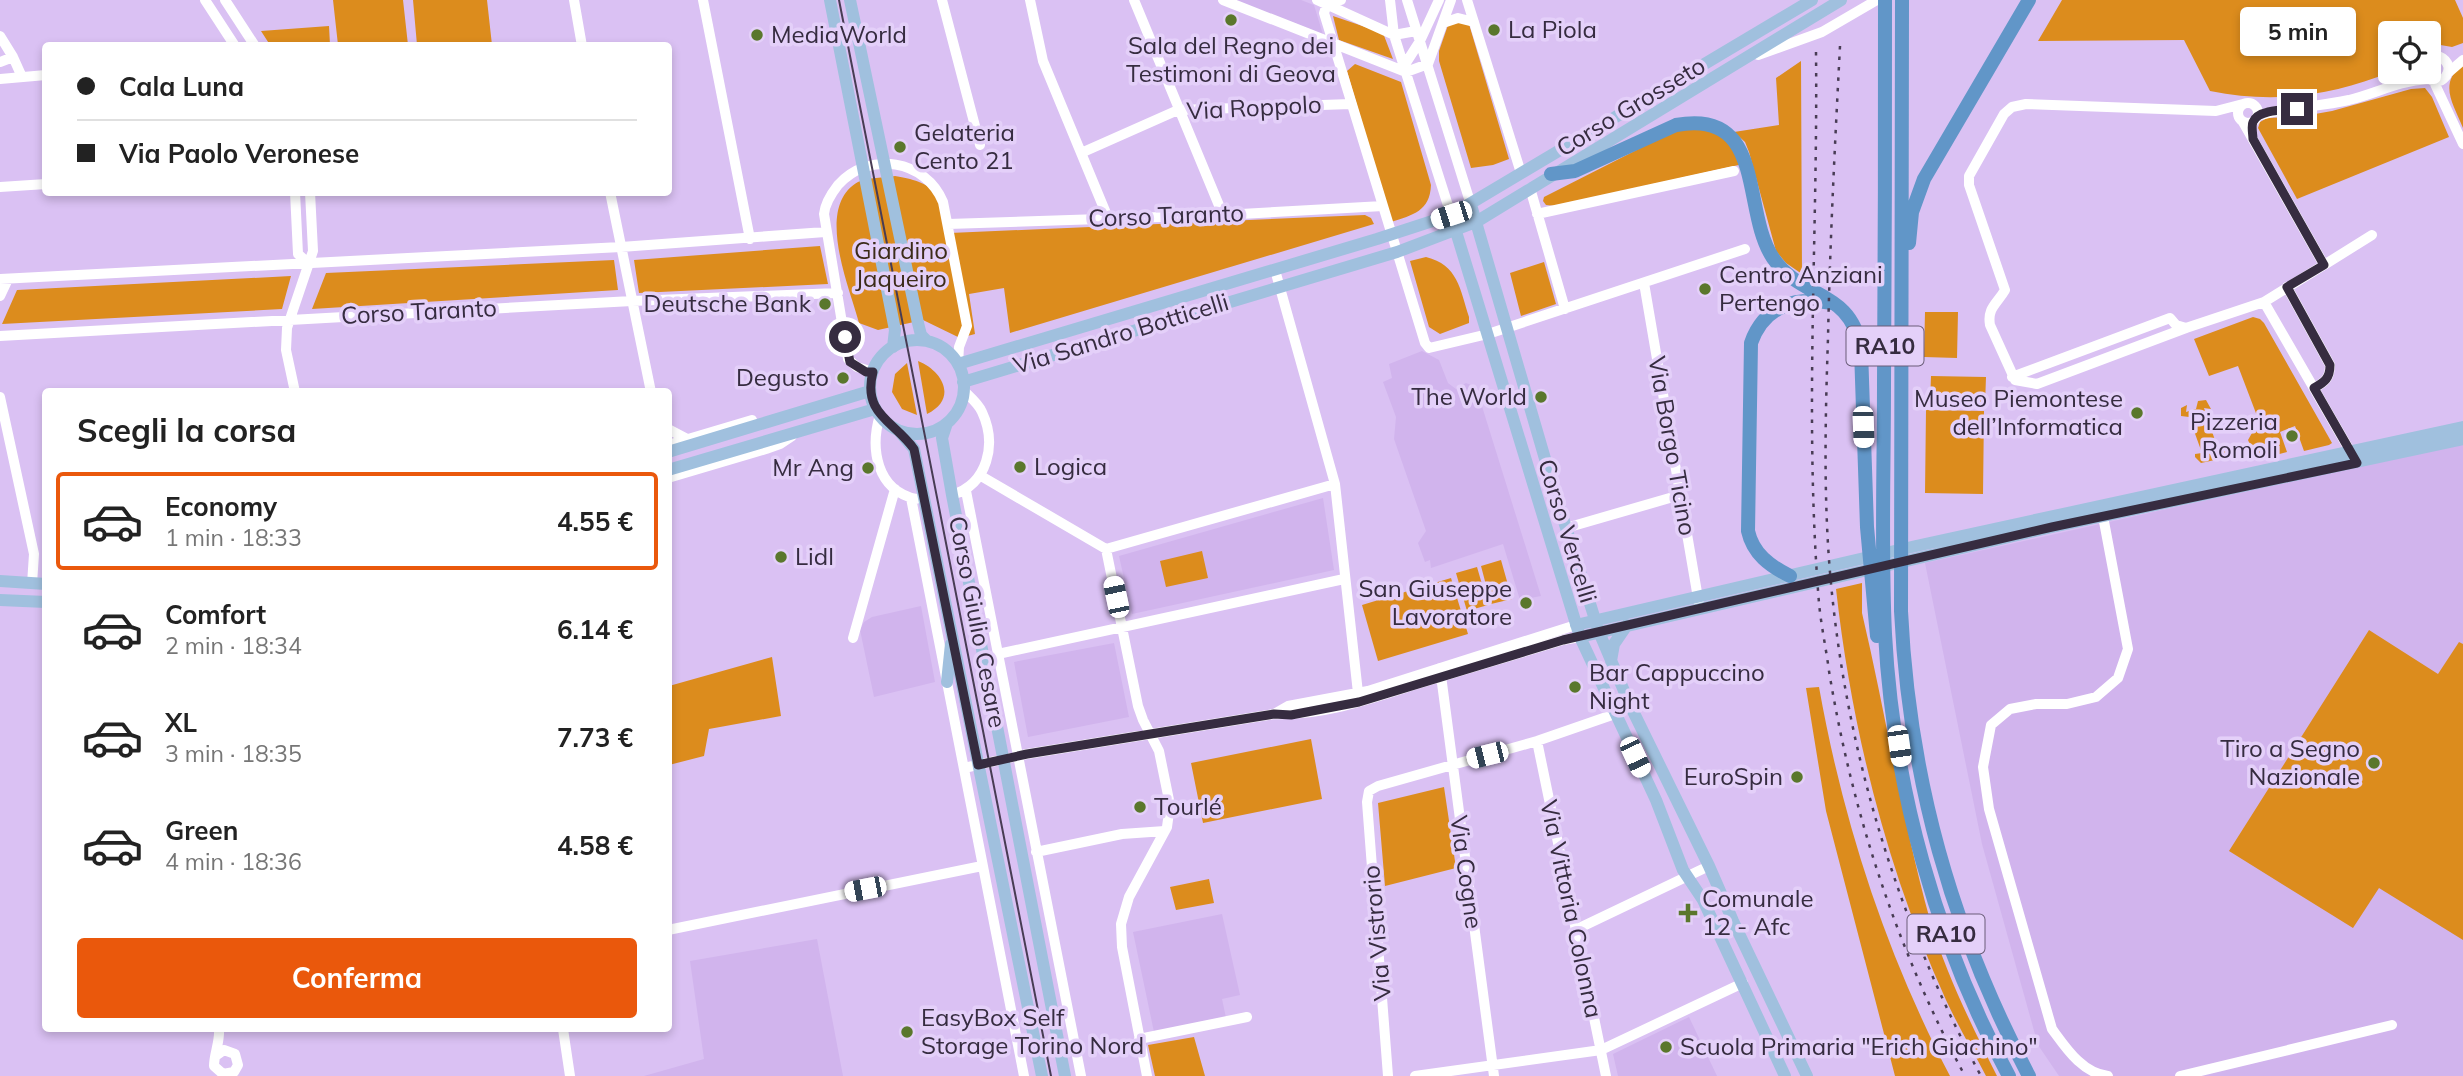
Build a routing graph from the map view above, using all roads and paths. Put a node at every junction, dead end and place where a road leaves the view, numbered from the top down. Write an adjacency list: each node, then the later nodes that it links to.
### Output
1 (205, 0): 31 (street)
2 (225, 0): 32 (street)
3 (574, 0): 33 (street)
4 (703, 0): 81 (street)
5 (830, 0): 59 (main road)
6 (850, 0): 58 (main road)
7 (942, 0): 56 (street)
8 (1030, 0): 57 (street)
9 (1223, 0): 34 (street)
10 (1341, 0): 24 (street)
11 (1390, 0): 28 (street, Corso Vercelli)
12 (1407, 0): 30 (street, Corso Vercelli)
13 (1438, 0): 30 (street)
14 (1451, 0): 26 (street)
15 (1467, 0): 25 (street)
16 (1797, 0): 27 (main road)
17 (1812, 0): 27 (main road, Corso Grosseto)
18 (1841, 0): 41 (main road, Corso Grosseto)
19 (1877, 0): 41 (street, Corso Grosseto)
20 (1885, 0): 156 (highway, RA10)
21 (1902, 0): 113 (highway, RA10)
22 (2028, 0): 113 (highway, RA10)
23 (1138, 1): 52 (street)
24 (1320, 4): 28 (street); 34 (street)
25 (1474, 22): 26 (street); 61 (street)
26 (1443, 23): 40 (street)
27 (1766, 28): 61 (main road, Corso Grosseto)
28 (1394, 35): 30 (street); 42 (street, Corso Vercelli)
29 (0, 36): 35 (street)
30 (1418, 36): 40 (street, Corso Vercelli); 42 (street)
31 (232, 42)
32 (252, 42)
33 (581, 42)
34 (1334, 44): 42 (street); 51 (street)
35 (13, 57): 39 (street); 46 (street)
36 (2441, 57): 37 (street)
37 (2446, 59): 38 (street); 44 (street)
38 (2463, 59): 44 (street)
39 (0, 62)
40 (1428, 64): 42 (street); 69 (street, Corso Vercelli)
41 (1735, 64): 62 (main road, Corso Grosseto)
42 (1405, 69): 73 (street, Corso Vercelli)
43 (42, 75): 46 (street)
44 (2448, 75): 45 (street); 50 (street)
45 (2441, 76)
46 (22, 77): 47 (street)
47 (0, 79)
48 (2394, 84): 54 (street)
49 (2434, 84): 50 (street)
50 (2446, 103): 55 (street)
51 (1351, 104): 52 (street, Via Roppolo); 70 (street)
52 (1178, 110): 57 (street, Via Roppolo); 72 (street)
53 (2223, 110): 54 (street); 54 (street); 107 (street)
54 (2250, 117): 86 (street)
55 (2463, 144)
56 (980, 145)
57 (1081, 153): 74 (street)
58 (886, 163): 59 (street); 76 (street); 103 (main road)
59 (864, 166): 78 (street); 104 (main road)
60 (1734, 171): 71 (street)
61 (1521, 173): 69 (main road, Corso Grosseto)
62 (1551, 174): 65 (main road, Corso Grosseto); 96 (highway, RA10)
63 (42, 184): 64 (street)
64 (0, 187)
65 (1530, 188): 71 (street); 75 (main road, Corso Grosseto)
66 (295, 196): 85 (street)
67 (310, 196): 85 (street)
68 (611, 196): 82 (street)
69 (1471, 205): 73 (main road, Corso Grosseto); 75 (main road, Corso Vercelli)
70 (1383, 206): 72 (street, Corso Taranto); 80 (street)
71 (1537, 214): 97 (street)
72 (1223, 215): 74 (street, Corso Taranto)
73 (1451, 215): 77 (main road, Corso Vercelli); 80 (main road, Via Sandro Botticelli)
74 (1108, 218): 76 (street, Corso Taranto)
75 (1476, 222): 77 (main road, Corso Grosseto); 99 (main road, Corso Vercelli)
76 (948, 224): 105 (street)
77 (1456, 231): 84 (main road, Via Sandro Botticelli); 101 (main road, Corso Vercelli)
78 (825, 233): 81 (street); 92 (street)
79 (2372, 234): 86 (street)
80 (1392, 235): 84 (street); 87 (main road, Via Sandro Botticelli)
81 (750, 239): 82 (street)
82 (621, 247): 85 (street); 94 (street)
83 (1745, 249): 89 (street)
84 (1397, 252): 90 (main road, Via Sandro Botticelli); 101 (street)
85 (308, 263): 88 (street); 98 (street)
86 (2324, 265): 91 (street)
87 (1275, 270): 90 (street); 105 (main road, Via Sandro Botticelli)
88 (4, 279): 93 (street)
89 (1644, 283): 97 (street); 132 (street, Via Borgo Ticino)
90 (1280, 287): 108 (main road, Via Sandro Botticelli); 128 (street)
91 (2287, 287): 95 (street); 111 (street)
92 (838, 293): 94 (street, Corso Taranto); 106 (street)
93 (0, 296)
94 (632, 301): 98 (street, Corso Taranto); 110 (street)
95 (2264, 302): 100 (street); 111 (street)
96 (1836, 304): 140 (highway, RA10); 156 (highway, RA10)
97 (1564, 309): 99 (street)
98 (290, 319): 102 (street, Corso Taranto); 109 (street)
99 (1506, 328): 101 (street); 136 (main road, Corso Vercelli)
100 (2186, 328): 107 (street); 107 (street)
101 (1488, 334): 149 (main road, Corso Vercelli)
102 (0, 336)
103 (927, 341): 104 (main road); 105 (main road)
104 (893, 347): 106 (main road)
105 (958, 364): 108 (main road)
106 (873, 372): 112 (main road)
107 (2012, 377)
108 (963, 386): 117 (main road); 127 (street)
109 (294, 388)
110 (650, 388)
111 (2314, 388): 125 (street)
112 (870, 391): 115 (main road); 116 (main road)
113 (1901, 394): 199 (highway, RA10)
114 (0, 397): 142 (street)
115 (877, 412): 119 (main road); 126 (main road); 129 (street)
116 (796, 415): 121 (street); 124 (main road)
117 (947, 423): 119 (main road); 131 (main road, Corso Giulio Cesare)
118 (2463, 427): 125 (main road)
119 (899, 430): 133 (main road, Corso Giulio Cesare)
120 (672, 431): 121 (street)
121 (687, 439): 123 (street)
122 (2463, 439): 125 (main road)
123 (672, 444)
124 (672, 451)
125 (2354, 458): 134 (main road)
126 (672, 474)
127 (981, 476): 130 (street); 137 (street)
128 (1335, 484): 137 (street); 139 (street)
129 (895, 489): 133 (street); 151 (street)
130 (966, 491): 131 (street); 152 (street, Corso Giulio Cesare)
131 (952, 495): 161 (main road, Corso Giulio Cesare)
132 (1680, 495): 136 (street); 145 (street, Via Borgo Ticino)
133 (917, 499): 135 (main road, Corso Giulio Cesare); 138 (street, Corso Giulio Cesare)
134 (2103, 511): 140 (main road); 200 (street)
135 (929, 526): 138 (street); 150 (main road, Corso Giulio Cesare)
136 (1566, 528): 147 (main road, Corso Vercelli)
137 (1106, 549): 148 (street)
138 (922, 552): 155 (street, Corso Giulio Cesare)
139 (1344, 579): 148 (street); 157 (street)
140 (1793, 579): 145 (main road)
141 (0, 581): 142 (main road)
142 (39, 584)
143 (0, 600): 144 (main road)
144 (42, 603)
145 (1699, 603): 146 (main road); 147 (main road)
146 (1627, 625): 147 (main road); 153 (main road)
147 (1597, 626): 149 (main road); 153 (main road, Corso Vercelli)
148 (1123, 627): 152 (street); 159 (street)
149 (1578, 631): 154 (street); 158 (main road, Corso Vercelli)
150 (952, 636): 155 (main road); 162 (main road, Corso Giulio Cesare)
151 (853, 638)
152 (998, 654): 161 (street, Corso Giulio Cesare)
153 (1611, 661): 168 (main road, Corso Vercelli)
154 (1441, 673): 157 (street); 163 (street, Via Cogne)
155 (947, 682): 164 (street, Corso Giulio Cesare)
156 (1891, 691): 198 (highway, RA10)
157 (1358, 698): 159 (street)
158 (1615, 714): 160 (street); 170 (main road, Corso Vercelli)
159 (1151, 734): 161 (street); 165 (street)
160 (1537, 741): 163 (street); 173 (street, Via Vittoria Colonna)
161 (1010, 757): 162 (street); 166 (street, Corso Giulio Cesare); 171 (main road, Corso Giulio Cesare)
162 (978, 765): 164 (street); 189 (main road, Corso Giulio Cesare)
163 (1451, 765): 185 (street, Via Cogne); 193 (street, Via Vistrorio)
164 (964, 768): 167 (street, Corso Giulio Cesare)
165 (1165, 831): 166 (street); 180 (street)
166 (1036, 852): 169 (street, Corso Giulio Cesare)
167 (982, 866): 172 (street); 188 (street, Corso Giulio Cesare)
168 (1709, 866): 170 (street); 197 (main road, Corso Vercelli)
169 (1040, 871): 171 (street, Corso Giulio Cesare); 191 (street, Corso Giulio Cesare)
170 (1688, 877): 173 (street); 174 (main road, Corso Vercelli)
171 (1032, 904): 190 (main road, Corso Giulio Cesare)
172 (672, 929)
173 (1575, 930): 181 (street, Via Vittoria Colonna)
174 (1743, 983): 181 (street); 196 (main road, Corso Vercelli)
175 (1247, 1017): 180 (street)
176 (2392, 1025): 201 (street)
177 (219, 1032): 183 (street)
178 (220, 1032): 182 (street)
179 (563, 1032): 187 (street)
180 (1139, 1039): 192 (street)
181 (1601, 1050): 185 (street); 195 (street, Via Vittoria Colonna)
182 (232, 1052): 183 (street); 186 (street)
183 (217, 1055): 184 (street)
184 (213, 1071): 186 (street)
185 (1493, 1071): 194 (street)
186 (223, 1075)
187 (570, 1076)
188 (1024, 1076)
189 (1042, 1076)
190 (1065, 1076)
191 (1081, 1076)
192 (1147, 1076)
193 (1388, 1076)
194 (1415, 1076)
195 (1606, 1076)
196 (1785, 1076)
197 (1807, 1076)
198 (2009, 1076)
199 (2029, 1076)
200 (2108, 1076)
201 (2180, 1076)

